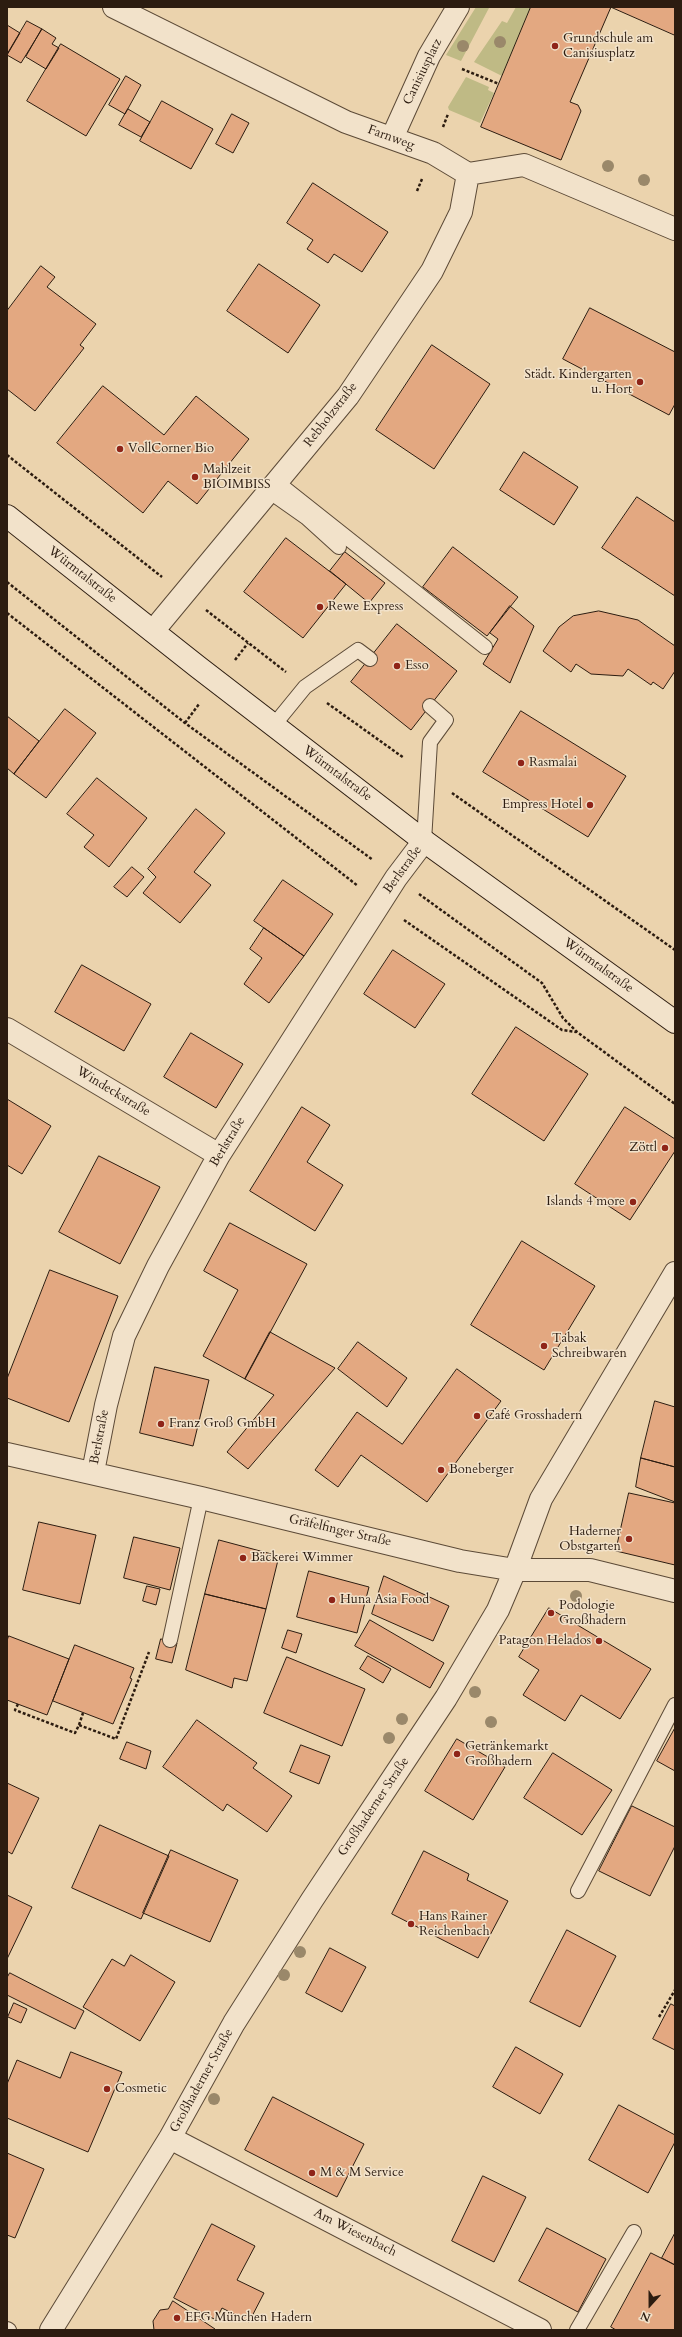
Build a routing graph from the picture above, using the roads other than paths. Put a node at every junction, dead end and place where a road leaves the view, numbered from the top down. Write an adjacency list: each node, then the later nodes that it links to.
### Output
1 (114, 7): 3 (street, Farnweg)
2 (458, 7): 3 (street, Canisiusplatz)
3 (392, 138): 4 (street, Farnweg)
4 (468, 174): 5 (street); 6 (street, Rebholzstraße)
5 (675, 229)
6 (274, 487): 8 (lane); 9 (street, Rebholzstraße); 10 (lane)
7 (7, 516): 9 (street, Würmtalstraße)
8 (338, 547)
9 (153, 631): 13 (street, Würmtalstraße)
10 (485, 647)
11 (370, 659): 13 (lane)
12 (430, 706): 14 (lane)
13 (274, 725): 14 (street, Würmtalstraße)
14 (424, 841): 15 (street, Würmtalstraße); 17 (street, Berlstraße)
15 (675, 1022)
16 (7, 1029): 17 (street, Windeckstraße)
17 (219, 1155): 20 (street, Berlstraße)
18 (675, 1273): 22 (street, Großhaderner Straße)
19 (7, 1454): 20 (street, Gräfelfinger Straße)
20 (93, 1472): 21 (street, Gräfelfinger Straße)
21 (201, 1498): 22 (street, Gräfelfinger Straße); 24 (lane)
22 (515, 1570): 23 (street, Gräfelfinger Straße); 27 (street, Großhaderner Straße)
23 (675, 1591)
24 (170, 1638)
25 (675, 1705): 26 (lane)
26 (578, 1891)
27 (170, 2138): 29 (street, Großhaderner Straße); 30 (street, Am Wiesenbach)
28 (634, 2232): 31 (lane)
29 (51, 2330)
30 (540, 2330)
31 (577, 2330)

